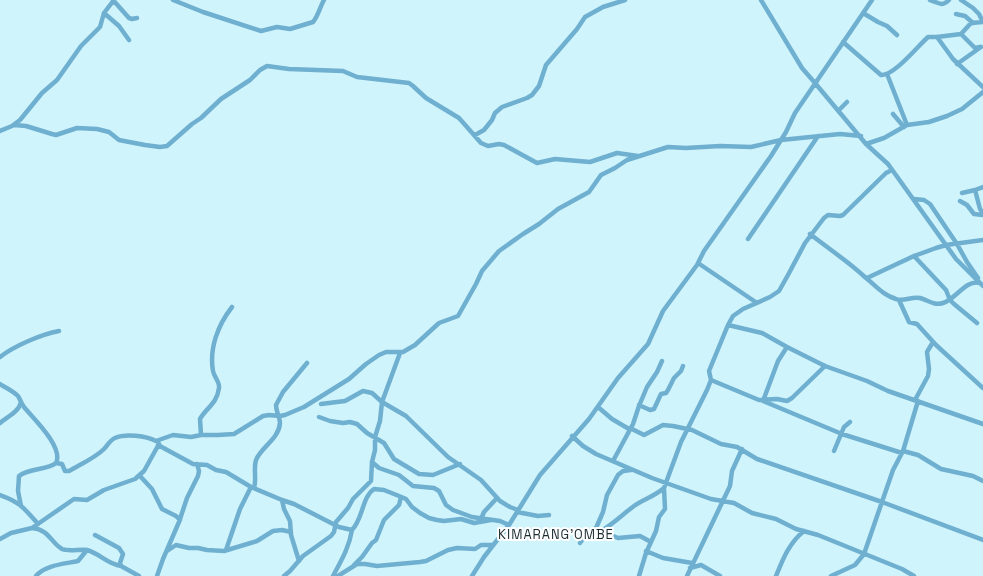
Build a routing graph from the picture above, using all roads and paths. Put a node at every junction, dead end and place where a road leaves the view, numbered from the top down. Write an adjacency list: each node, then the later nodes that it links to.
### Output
1 (114, 0): 10 (street); 13 (street)
2 (173, 0): 3 (street)
3 (324, 0)
4 (625, 0): 33 (street)
5 (761, 0): 24 (street)
6 (872, 0): 11 (street)
7 (930, 0): 8 (street)
8 (949, 0)
9 (961, 0): 14 (street)
10 (104, 13): 19 (street); 30 (street)
11 (863, 13): 17 (street); 20 (street)
12 (956, 14): 15 (street)
13 (137, 18)
14 (983, 21): 15 (street)
15 (973, 23): 16 (street)
16 (961, 34): 18 (street); 21 (street)
17 (897, 35)
18 (937, 37): 22 (street); 23 (street)
19 (129, 40)
20 (843, 42): 23 (street); 24 (street)
21 (982, 47): 22 (street)
22 (957, 64): 25 (street)
23 (887, 74): 31 (street)
24 (815, 83): 28 (street); 36 (street)
25 (983, 87)
26 (983, 92): 31 (street)
27 (847, 102): 28 (street)
28 (839, 110): 35 (street)
29 (893, 114): 31 (street)
30 (14, 125): 32 (street); 33 (street)
31 (905, 126): 37 (street)
32 (0, 131)
33 (475, 135): 38 (street)
34 (818, 136): 35 (street); 36 (street); 47 (street)
35 (861, 136): 37 (street)
36 (781, 140): 38 (street); 52 (street)
37 (866, 144): 39 (street)
38 (640, 156): 64 (street)
39 (892, 170): 43 (street); 46 (street)
40 (983, 187): 41 (street)
41 (975, 190): 42 (street); 45 (street)
42 (962, 194)
43 (914, 199): 49 (street); 50 (street)
44 (960, 201): 45 (street)
45 (983, 214)
46 (810, 234): 53 (street); 57 (street)
47 (748, 239)
48 (983, 240): 49 (street)
49 (957, 244): 50 (street); 54 (street)
50 (946, 245): 51 (street); 54 (street)
51 (914, 256): 53 (street); 56 (street)
52 (698, 263): 57 (street); 79 (street)
53 (867, 278): 55 (street)
54 (982, 282): 56 (street)
55 (899, 300): 56 (street); 62 (street)
56 (950, 300): 59 (street)
57 (757, 304): 60 (street)
58 (232, 307): 88 (street)
59 (977, 323)
60 (728, 324): 63 (street); 70 (street)
61 (59, 331): 65 (street)
62 (933, 342): 72 (street); 75 (street)
63 (787, 347): 69 (street); 74 (street)
64 (400, 353): 76 (street); 80 (street)
65 (0, 357)
66 (662, 362): 78 (street)
67 (307, 363): 80 (street)
68 (683, 366): 78 (street)
69 (825, 366): 74 (street); 75 (street)
70 (710, 380): 74 (street); 86 (street)
71 (0, 384): 73 (street)
72 (983, 388)
73 (21, 401): 82 (street); 98 (street)
74 (763, 401): 87 (street)
75 (917, 401): 84 (street); 95 (street)
76 (382, 402): 77 (street); 90 (street); 100 (street)
77 (321, 404)
78 (639, 405): 85 (street)
79 (598, 407): 85 (street); 89 (street)
80 (278, 416): 88 (street); 105 (street)
81 (318, 417): 90 (street)
82 (0, 422)
83 (850, 422): 87 (street)
84 (983, 424)
85 (630, 429): 86 (street); 96 (street)
86 (688, 429): 93 (street); 104 (street)
87 (842, 434): 94 (street); 95 (street)
88 (201, 435): 91 (street)
89 (572, 436): 96 (street); 113 (street)
90 (375, 437): 97 (street); 100 (street)
91 (161, 440): 92 (street); 98 (street)
92 (158, 445): 99 (street); 102 (street)
93 (742, 449): 110 (street); 111 (street)
94 (834, 451)
95 (902, 452): 103 (street); 111 (street)
96 (613, 461): 101 (street)
97 (372, 462): 115 (street); 120 (street)
98 (56, 463): 112 (street)
99 (197, 464): 105 (street); 116 (street)
100 (460, 464): 108 (street)
101 (634, 470): 104 (street); 123 (street)
102 (140, 476): 116 (street); 118 (street)
103 (983, 481)
104 (666, 486): 110 (street); 123 (street); 129 (street)
105 (252, 487): 109 (street); 133 (street)
106 (0, 494): 112 (street)
107 (401, 497): 117 (street); 122 (street); 139 (street)
108 (497, 498): 113 (street); 115 (street)
109 (282, 500): 120 (street); 125 (street)
110 (723, 502): 124 (street); 138 (street)
111 (882, 502): 128 (street); 136 (street)
112 (21, 506): 118 (street)
113 (518, 511): 114 (street); 119 (street)
114 (549, 515)
115 (481, 519): 117 (street)
116 (180, 520): 134 (street)
117 (491, 520): 119 (street)
118 (38, 524): 121 (street)
119 (509, 525): 131 (street)
120 (335, 526): 122 (street); 137 (street)
121 (32, 528): 127 (street); 132 (street)
122 (352, 530): 146 (street)
123 (598, 530): 129 (street); 130 (street)
124 (804, 531): 136 (street); 152 (street)
125 (291, 532): 133 (street); 137 (street)
126 (95, 535): 140 (street)
127 (0, 539)
128 (983, 540)
129 (651, 542): 135 (street)
130 (580, 543)
131 (493, 546): 139 (street); 148 (street)
132 (87, 550): 140 (street); 142 (street)
133 (226, 550): 134 (street)
134 (167, 551): 144 (street)
135 (646, 552): 138 (street); 149 (street)
136 (864, 554): 153 (street); 154 (street)
137 (299, 561): 145 (street)
138 (692, 563): 141 (street)
139 (354, 565): 147 (street)
140 (121, 566): 143 (street)
141 (690, 568): 150 (street); 151 (street)
142 (36, 576)
143 (139, 576)
144 (158, 576)
145 (284, 576)
146 (333, 576)
147 (338, 576)
148 (473, 576)
149 (638, 576)
150 (687, 576)
151 (720, 576)
152 (776, 576)
153 (831, 576)
154 (914, 576)

